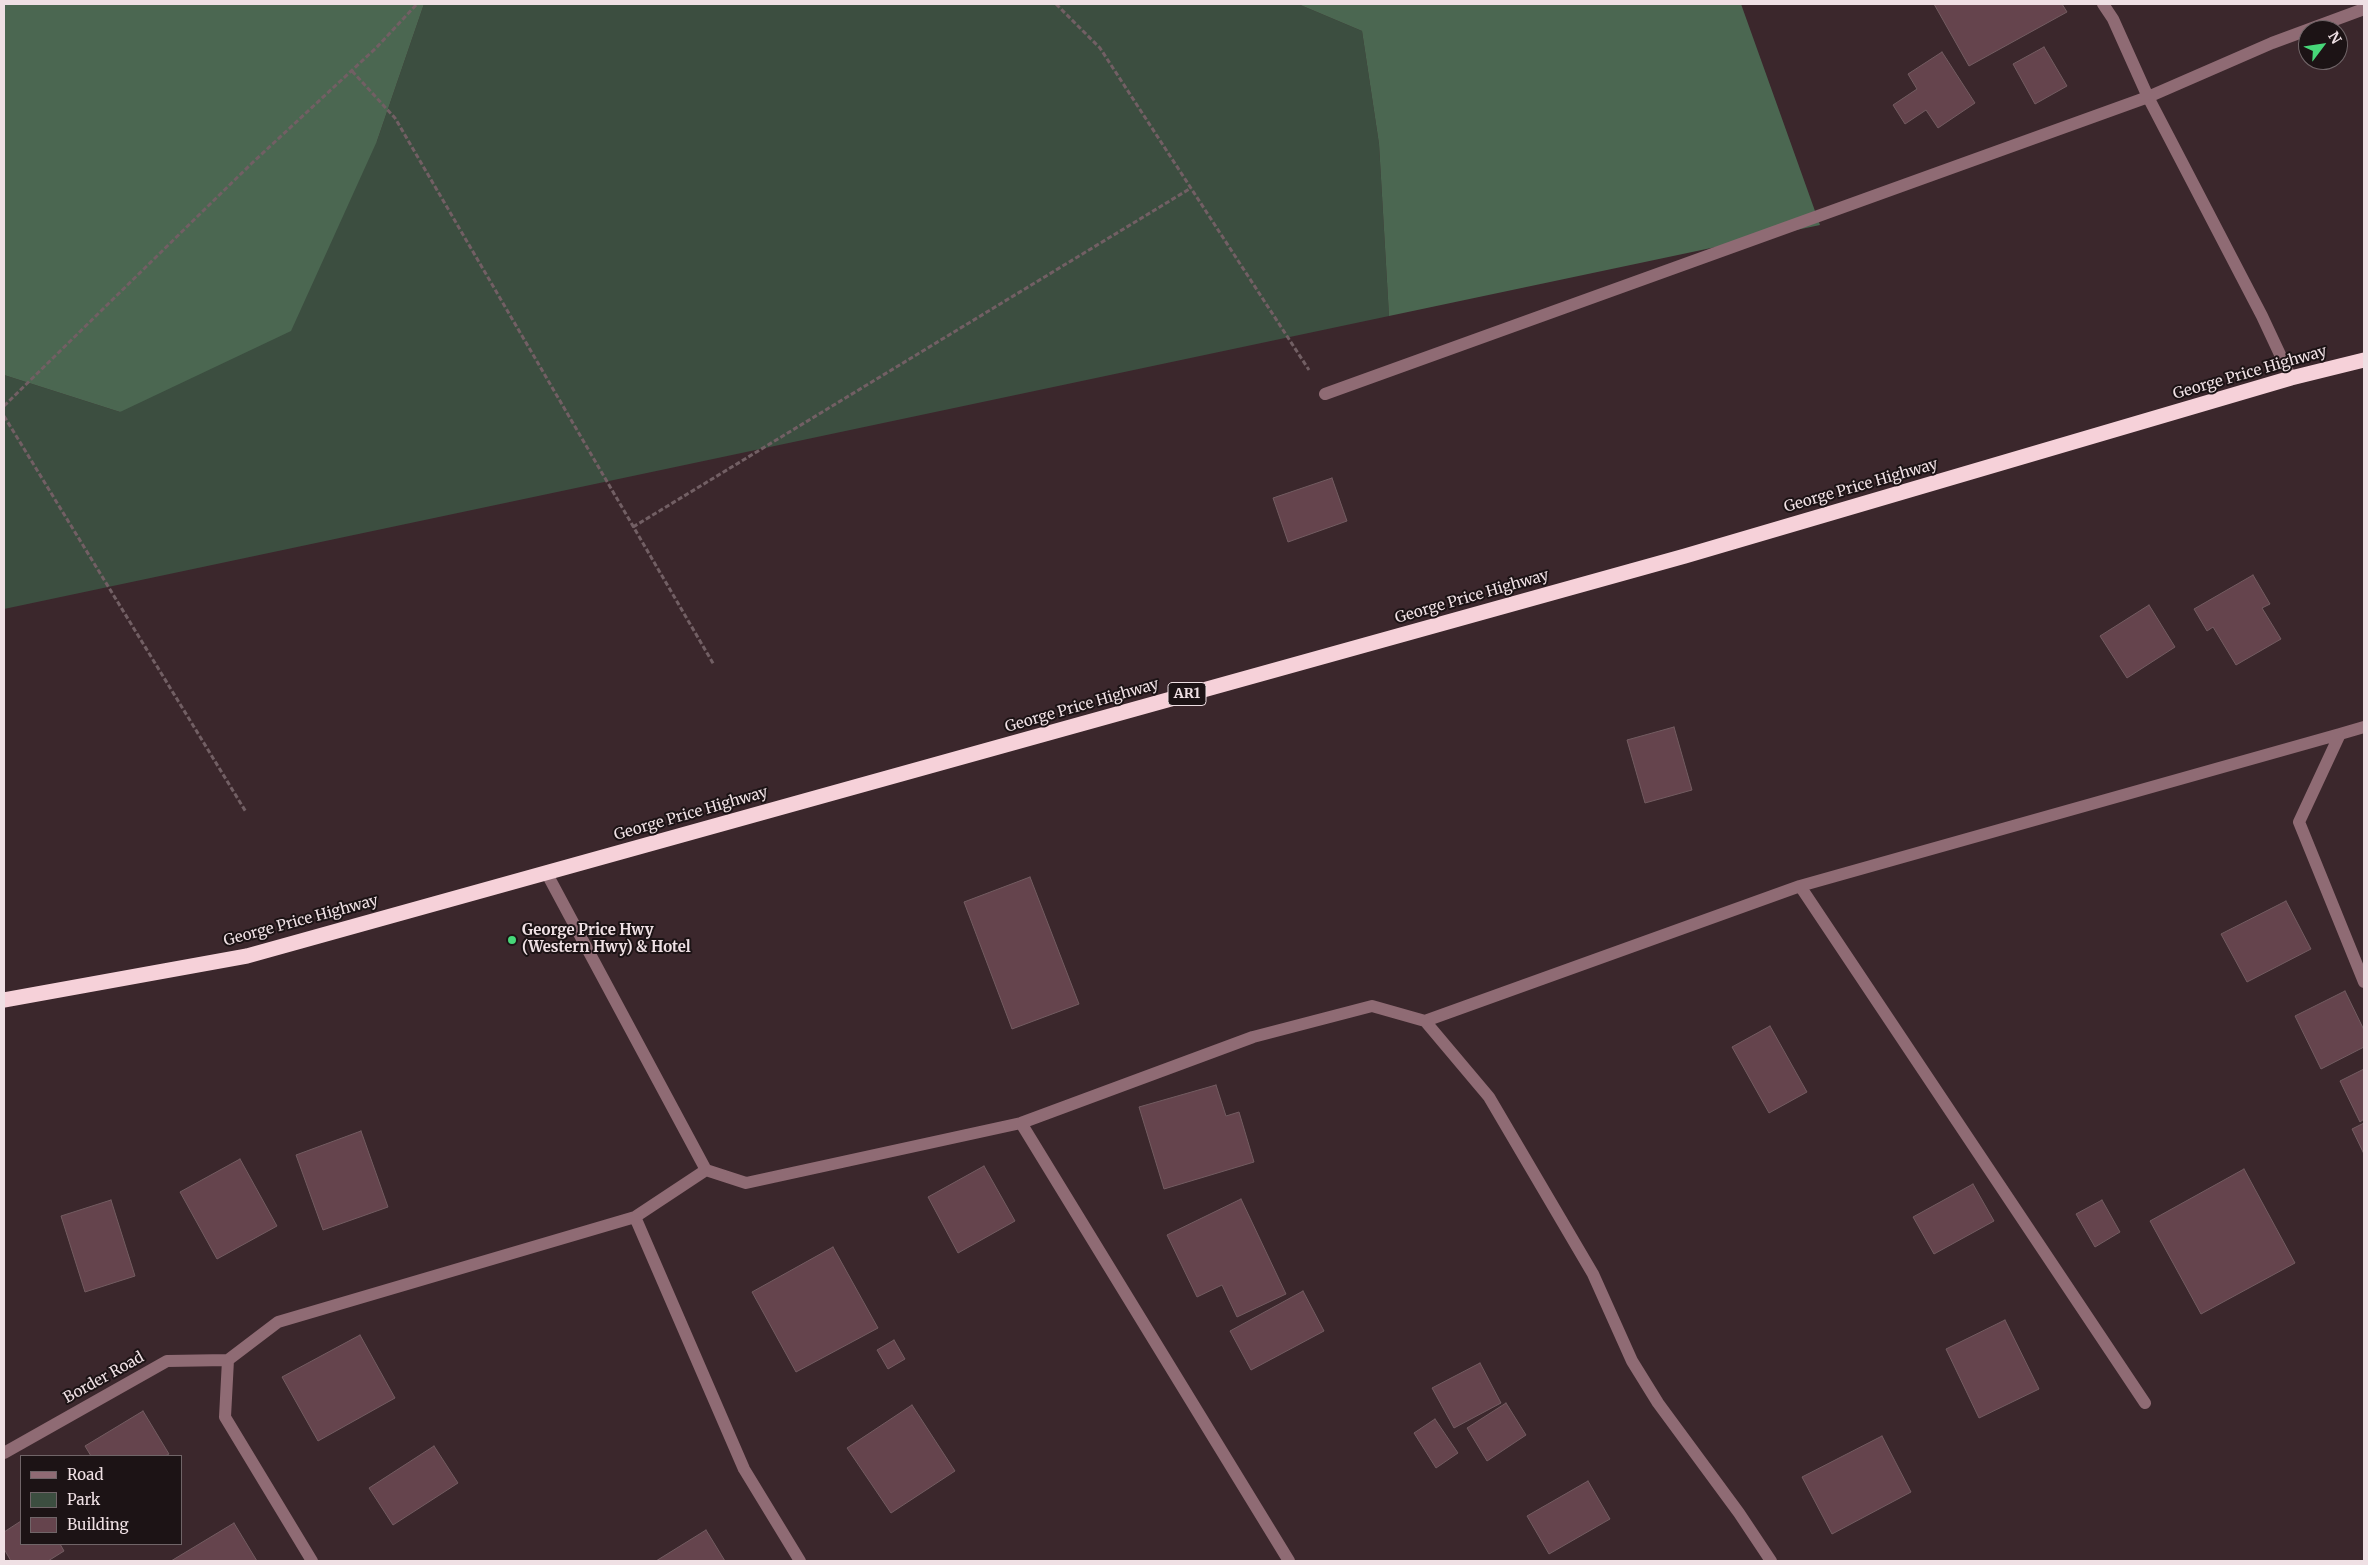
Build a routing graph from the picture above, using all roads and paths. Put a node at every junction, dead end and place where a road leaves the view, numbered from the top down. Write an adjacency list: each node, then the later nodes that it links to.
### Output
1 (417, 4): 5 (path)
2 (1056, 4): 7 (path)
3 (2103, 4): 6 (street)
4 (2364, 8): 6 (street)
5 (352, 71): 11 (path); 13 (path)
6 (2148, 97): 9 (street); 10 (street)
7 (1191, 188): 10 (path); 13 (path)
8 (2364, 360): 9 (highway, George Price Highway / AR1)
9 (2291, 378): 18 (highway, George Price Highway / AR1)
10 (1325, 394)
11 (4, 406)
12 (4, 416): 17 (path)
13 (633, 528): 14 (path)
14 (714, 665)
15 (2364, 727): 16 (street)
16 (2340, 734): 19 (street); 20 (street)
17 (246, 812)
18 (546, 872): 21 (highway, George Price Highway / AR1); 24 (street)
19 (1800, 886): 22 (street); 27 (street)
20 (2364, 982)
21 (4, 1000)
22 (1425, 1020): 23 (street); 32 (street)
23 (1021, 1123): 24 (street); 31 (street)
24 (706, 1170): 25 (street)
25 (636, 1217): 26 (street); 30 (street)
26 (228, 1360): 28 (street, Border Road); 29 (street)
27 (2144, 1403)
28 (4, 1453)
29 (312, 1561)
30 (800, 1561)
31 (1289, 1561)
32 (1771, 1561)

